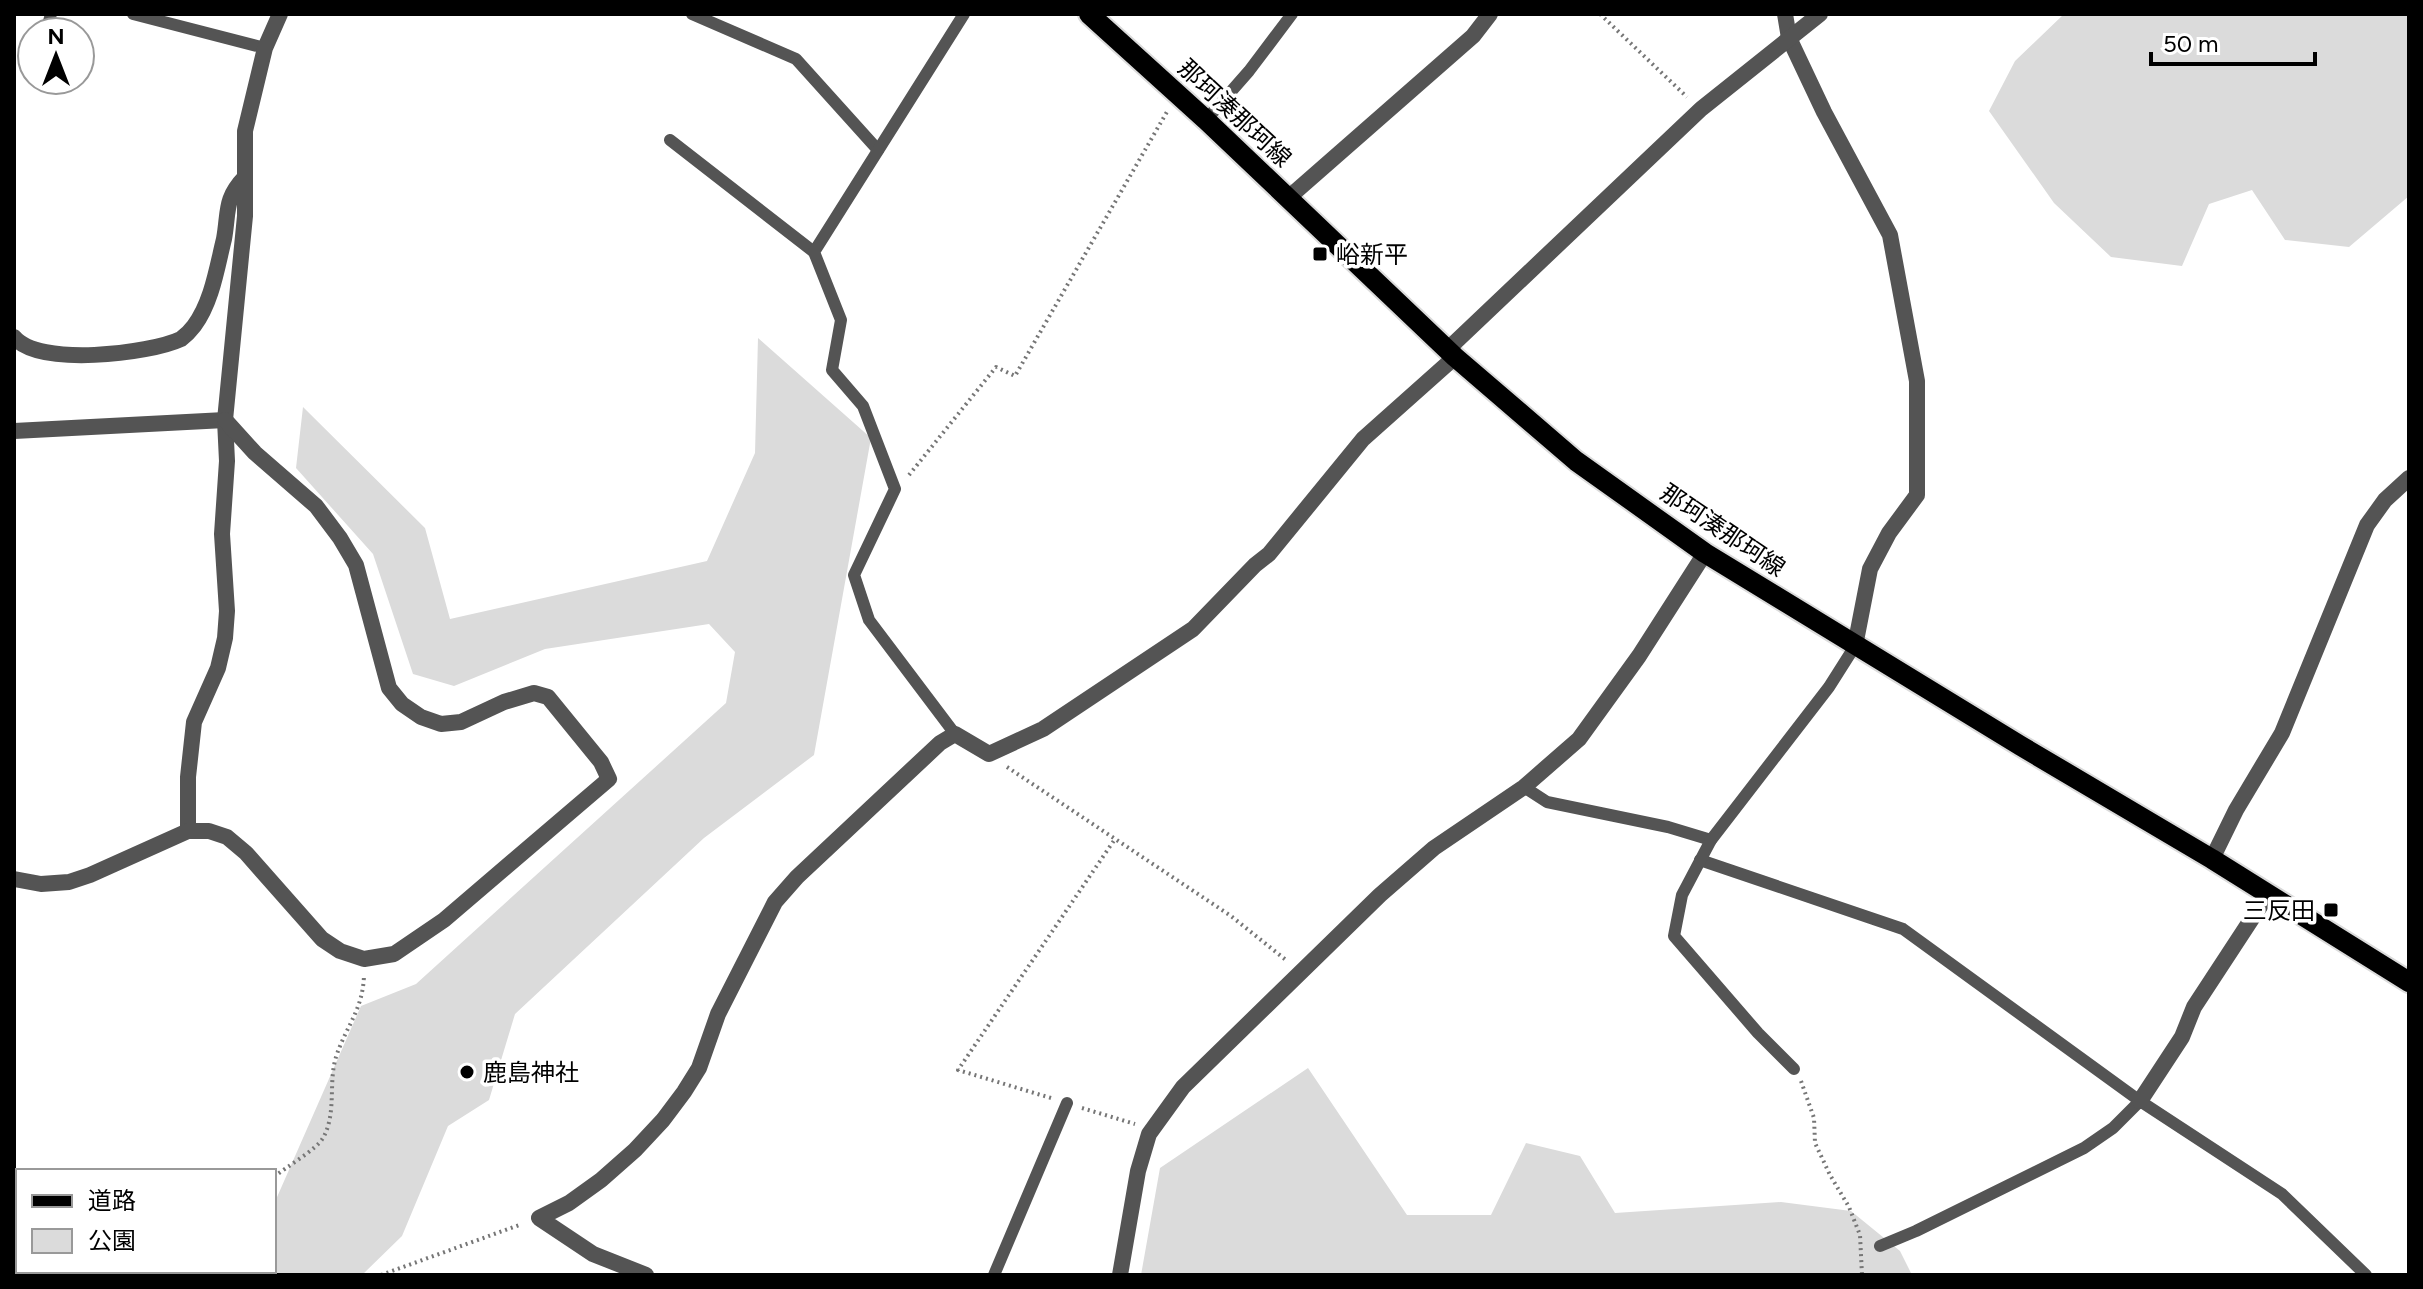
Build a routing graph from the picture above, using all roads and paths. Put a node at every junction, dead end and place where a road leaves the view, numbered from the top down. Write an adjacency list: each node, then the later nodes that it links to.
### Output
1 (133, 14): 12 (lane)
2 (280, 14): 12 (street)
3 (692, 14): 17 (lane)
4 (964, 14): 17 (lane)
5 (1089, 14): 13 (main road, 那珂湊那珂線)
6 (1292, 14): 15 (lane)
7 (1490, 14): 19 (street)
8 (1600, 14): 14 (path)
9 (1785, 14): 11 (street)
10 (1820, 14): 11 (street)
11 (1789, 38): 14 (street); 28 (street)
12 (265, 48): 18 (street)
13 (1177, 93): 15 (main road, 那珂湊那珂線); 26 (path)
14 (1701, 109): 22 (street)
15 (1206, 120): 19 (main road, 那珂湊那珂線)
16 (670, 140): 20 (lane)
17 (878, 150): 20 (lane)
18 (245, 177): 21 (street); 23 (street)
19 (1287, 199): 22 (main road, 那珂湊那珂線)
20 (814, 252): 26 (lane)
21 (14, 337)
22 (1451, 353): 27 (main road, 那珂湊那珂線); 30 (street)
23 (225, 420): 24 (street); 32 (street); 39 (street)
24 (14, 431)
25 (2409, 478): 35 (street)
26 (891, 497): 29 (lane)
27 (1705, 553): 28 (main road, 那珂湊那珂線); 31 (street)
28 (1855, 646): 34 (lane); 35 (main road, 那珂湊那珂線)
29 (955, 734): 30 (street); 47 (street)
30 (989, 754): 33 (path)
31 (1524, 787): 34 (lane); 40 (street)
32 (188, 831): 37 (street); 39 (street)
33 (1115, 839): 40 (path); 44 (path)
34 (1711, 840): 36 (lane)
35 (2212, 859): 38 (main road, 那珂湊那珂線)
36 (1700, 860): 42 (lane); 43 (lane)
37 (14, 879)
38 (2268, 894): 41 (main road, 那珂湊那珂線); 43 (street)
39 (364, 959): 46 (path)
40 (1301, 972): 45 (street)
41 (2409, 982)
42 (1794, 1069): 53 (path)
43 (2140, 1101): 48 (lane); 54 (lane)
44 (1067, 1103): 45 (path); 51 (lane)
45 (1152, 1129): 52 (street)
46 (276, 1175)
47 (539, 1218): 49 (path); 50 (street)
48 (1880, 1246)
49 (381, 1275)
50 (646, 1275)
51 (994, 1275)
52 (1120, 1275)
53 (1862, 1275)
54 (2366, 1275)

